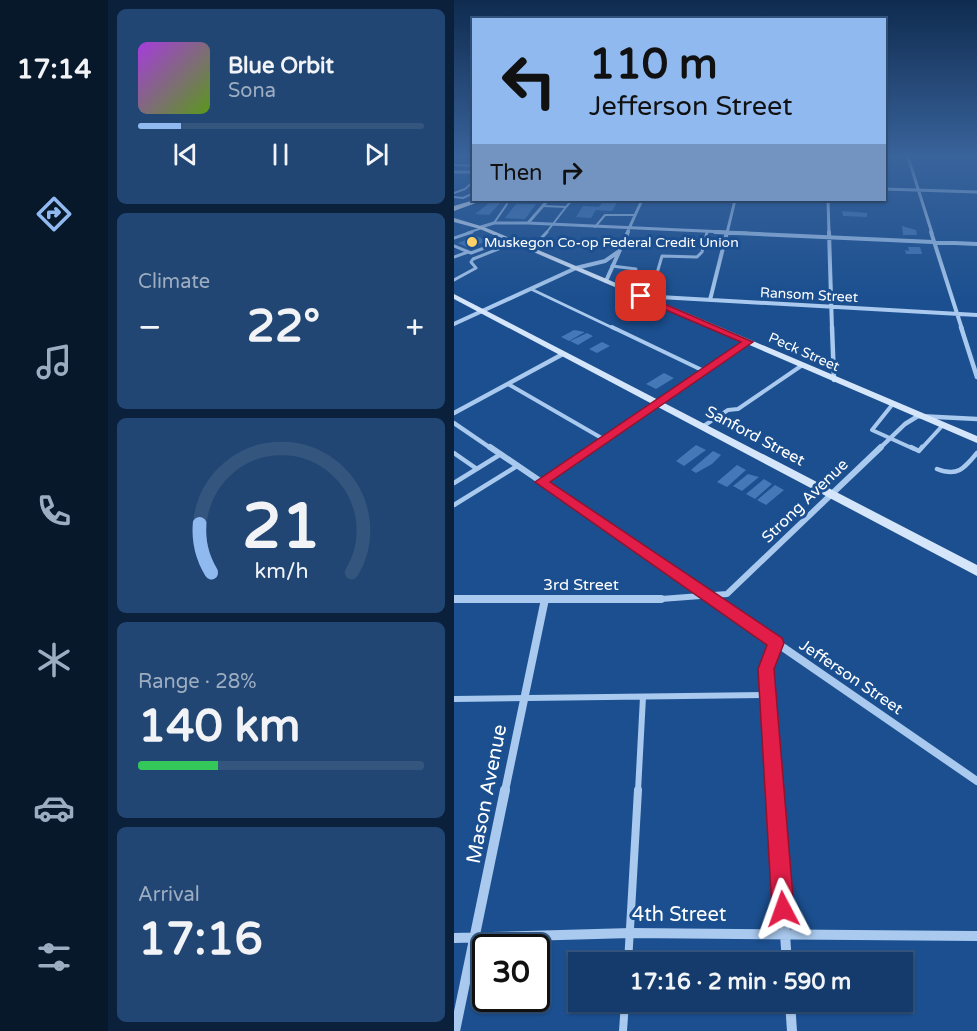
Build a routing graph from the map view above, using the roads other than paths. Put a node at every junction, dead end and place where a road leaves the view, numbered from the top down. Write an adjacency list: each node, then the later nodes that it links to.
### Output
1 (506, 205): 11 (lane)
2 (639, 205): 9 (street)
3 (734, 205): 18 (street)
4 (828, 205): 19 (street)
5 (923, 205): 22 (street)
6 (543, 206): 7 (lane); 12 (street)
7 (566, 207): 13 (lane)
8 (454, 215): 10 (street, Peck Street)
9 (634, 215): 14 (lane); 16 (street)
10 (458, 221): 15 (street, Peck Street)
11 (494, 223): 12 (street); 15 (street)
12 (528, 223): 13 (street)
13 (553, 225): 14 (street); 25 (lane)
14 (595, 227): 16 (street)
15 (482, 228): 20 (lane); 21 (street, Peck Street)
16 (627, 228): 17 (street); 27 (street)
17 (707, 232): 18 (street); 36 (lane)
18 (727, 232): 19 (street); 37 (street)
19 (829, 237): 22 (street); 38 (street)
20 (454, 238)
21 (512, 241): 25 (street, Peck Street); 26 (lane); 31 (lane)
22 (934, 242): 23 (street); 40 (street)
23 (976, 244)
24 (455, 247): 26 (lane)
25 (531, 249): 30 (street, Peck Street)
26 (469, 252): 28 (lane)
27 (618, 252): 29 (street); 30 (street)
28 (454, 257)
29 (612, 266): 32 (street); 34 (lane)
30 (576, 268): 32 (street, Peck Street); 33 (street)
31 (454, 280)
32 (606, 280): 34 (street, Peck Street)
33 (531, 289): 39 (street); 46 (lane)
34 (624, 289): 36 (street, Peck Street)
35 (454, 296): 39 (street, Sanford Street)
36 (646, 297): 37 (street, Ransom Street); 43 (street, Peck Street)
37 (710, 300): 38 (street, Ransom Street)
38 (832, 308): 40 (street, Ransom Street); 48 (street)
39 (482, 311): 42 (street); 44 (street, Sanford Street)
40 (957, 314): 41 (street, Ransom Street); 47 (street)
41 (976, 315)
42 (454, 324)
43 (748, 342): 45 (street, Peck Street); 46 (street)
44 (563, 354): 49 (street); 50 (street, Sanford Street)
45 (801, 366): 48 (street, Peck Street); 57 (lane)
46 (704, 371): 50 (street)
47 (976, 376)
48 (834, 380): 51 (street, Peck Street)
49 (508, 384): 52 (street); 59 (lane)
50 (657, 404): 57 (street, Sanford Street); 59 (street)
51 (892, 405): 53 (street, Peck Street); 58 (lane)
52 (454, 413)
53 (918, 416): 54 (street); 56 (street, Peck Street); 58 (street, Strong Avenue)
54 (976, 419)
55 (454, 423): 63 (street, Jefferson Street)
56 (943, 425): 58 (lane); 60 (street, Peck Street)
57 (702, 427): 69 (street, Sanford Street)
58 (891, 438): 69 (street, Strong Avenue)
59 (604, 440): 67 (street)
60 (976, 440)
61 (454, 453): 66 (lane)
62 (976, 453): 65 (lane)
63 (501, 454): 64 (street, Jefferson Street); 66 (lane)
64 (517, 466): 67 (street, Jefferson Street); 70 (lane)
65 (937, 469)
66 (477, 470): 68 (lane)
67 (541, 482): 72 (street, Jefferson Street)
68 (454, 483)
69 (832, 495): 71 (street, Sanford Street); 72 (street, Strong Avenue)
70 (454, 505)
71 (976, 571)
72 (707, 596): 74 (street, 3rd Street); 75 (street, Jefferson Street)
73 (454, 598): 74 (street, 3rd Street)
74 (545, 599): 78 (street, Mason Avenue)
75 (776, 643): 76 (street); 80 (street, Jefferson Street)
76 (769, 695): 77 (lane); 82 (street)
77 (643, 697): 78 (lane); 81 (lane)
78 (525, 698): 79 (lane); 83 (street, Mason Avenue)
79 (454, 699)
80 (976, 781)
81 (631, 933): 82 (street, 4th Street); 84 (street, 4th Street); 88 (lane)
82 (785, 933): 85 (street, 4th Street); 89 (street)
83 (477, 934)
84 (550, 936)
85 (976, 936)
86 (454, 938): 87 (street, 4th Street)
87 (472, 938)
88 (629, 952)
89 (786, 952)
90 (472, 956): 93 (street, Mason Avenue)
91 (624, 1012): 94 (lane)
92 (791, 1012): 95 (street)
93 (455, 1031)
94 (623, 1031)
95 (792, 1031)

